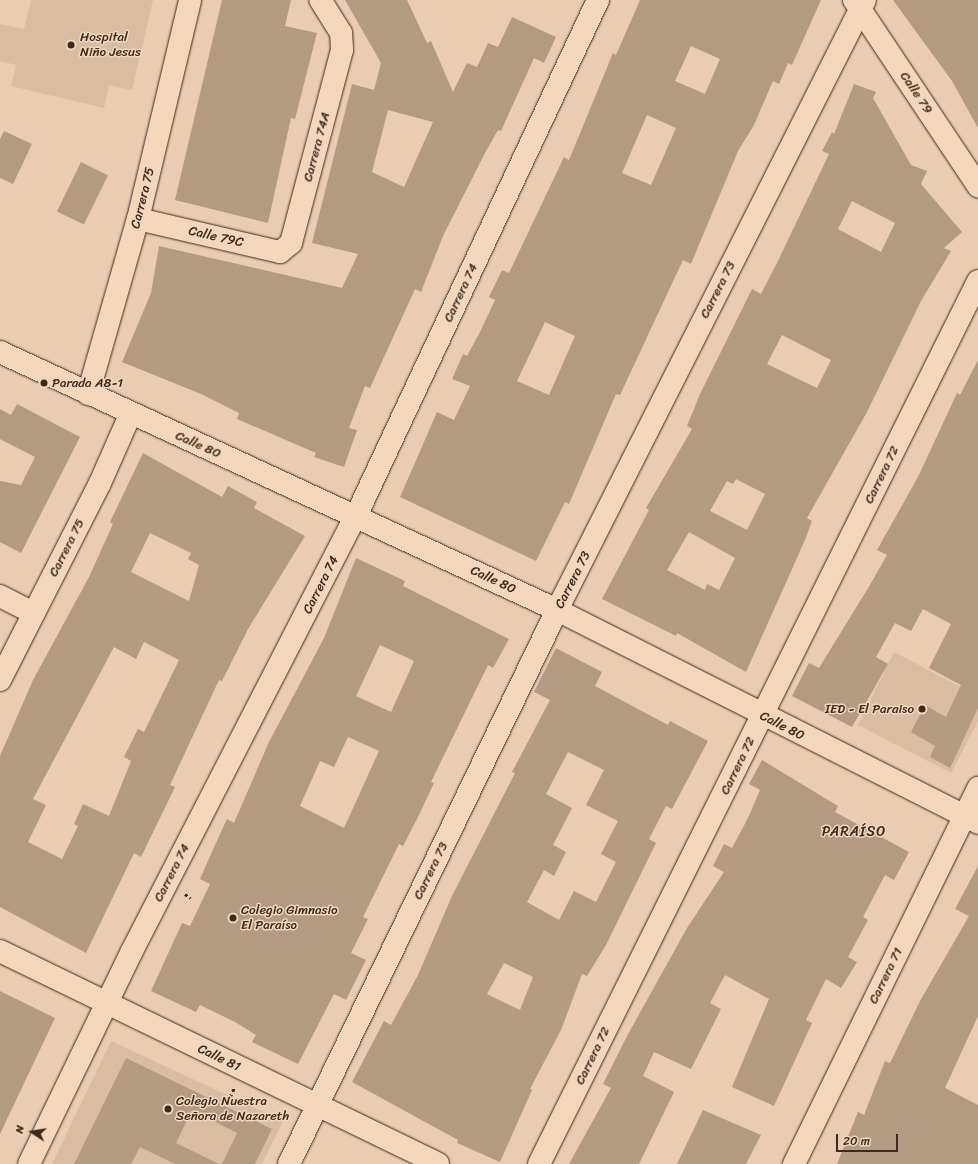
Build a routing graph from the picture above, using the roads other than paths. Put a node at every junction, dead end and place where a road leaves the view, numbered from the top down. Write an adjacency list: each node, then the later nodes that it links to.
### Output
1 (190, 0): 6 (street, Carrera 75)
2 (320, 0): 7 (street, Carrera 74A)
3 (598, 0): 12 (street, Carrera 74)
4 (860, 3): 5 (street, Calle 79); 14 (street, Carrera 73)
5 (978, 186)
6 (138, 219): 7 (street, Calle 79C); 10 (street, Carrera 75)
7 (292, 244)
8 (978, 281): 17 (street, Carrera 72)
9 (0, 352): 10 (street, Calle 80)
10 (88, 394): 11 (street, Calle 80)
11 (130, 415): 12 (street, Calle 80); 15 (street, Carrera 75)
12 (356, 516): 14 (street, Calle 80); 21 (street, Carrera 74)
13 (0, 596): 15 (street)
14 (557, 610): 17 (street, Calle 80); 22 (street, Carrera 73)
15 (34, 613): 16 (street, Carrera 75)
16 (0, 680)
17 (762, 716): 19 (street, Calle 80); 26 (street, Carrera 72)
18 (978, 788): 19 (street, Carrera 71)
19 (971, 820): 27 (street, Carrera 71)
20 (0, 951): 21 (street, Calle 81)
21 (107, 1004): 22 (street, Calle 81); 23 (street, Carrera 74)
22 (318, 1106): 24 (street, Carrera 73); 25 (street, Calle 81)
23 (29, 1164)
24 (289, 1164)
25 (438, 1164)
26 (539, 1164)
27 (794, 1164)

